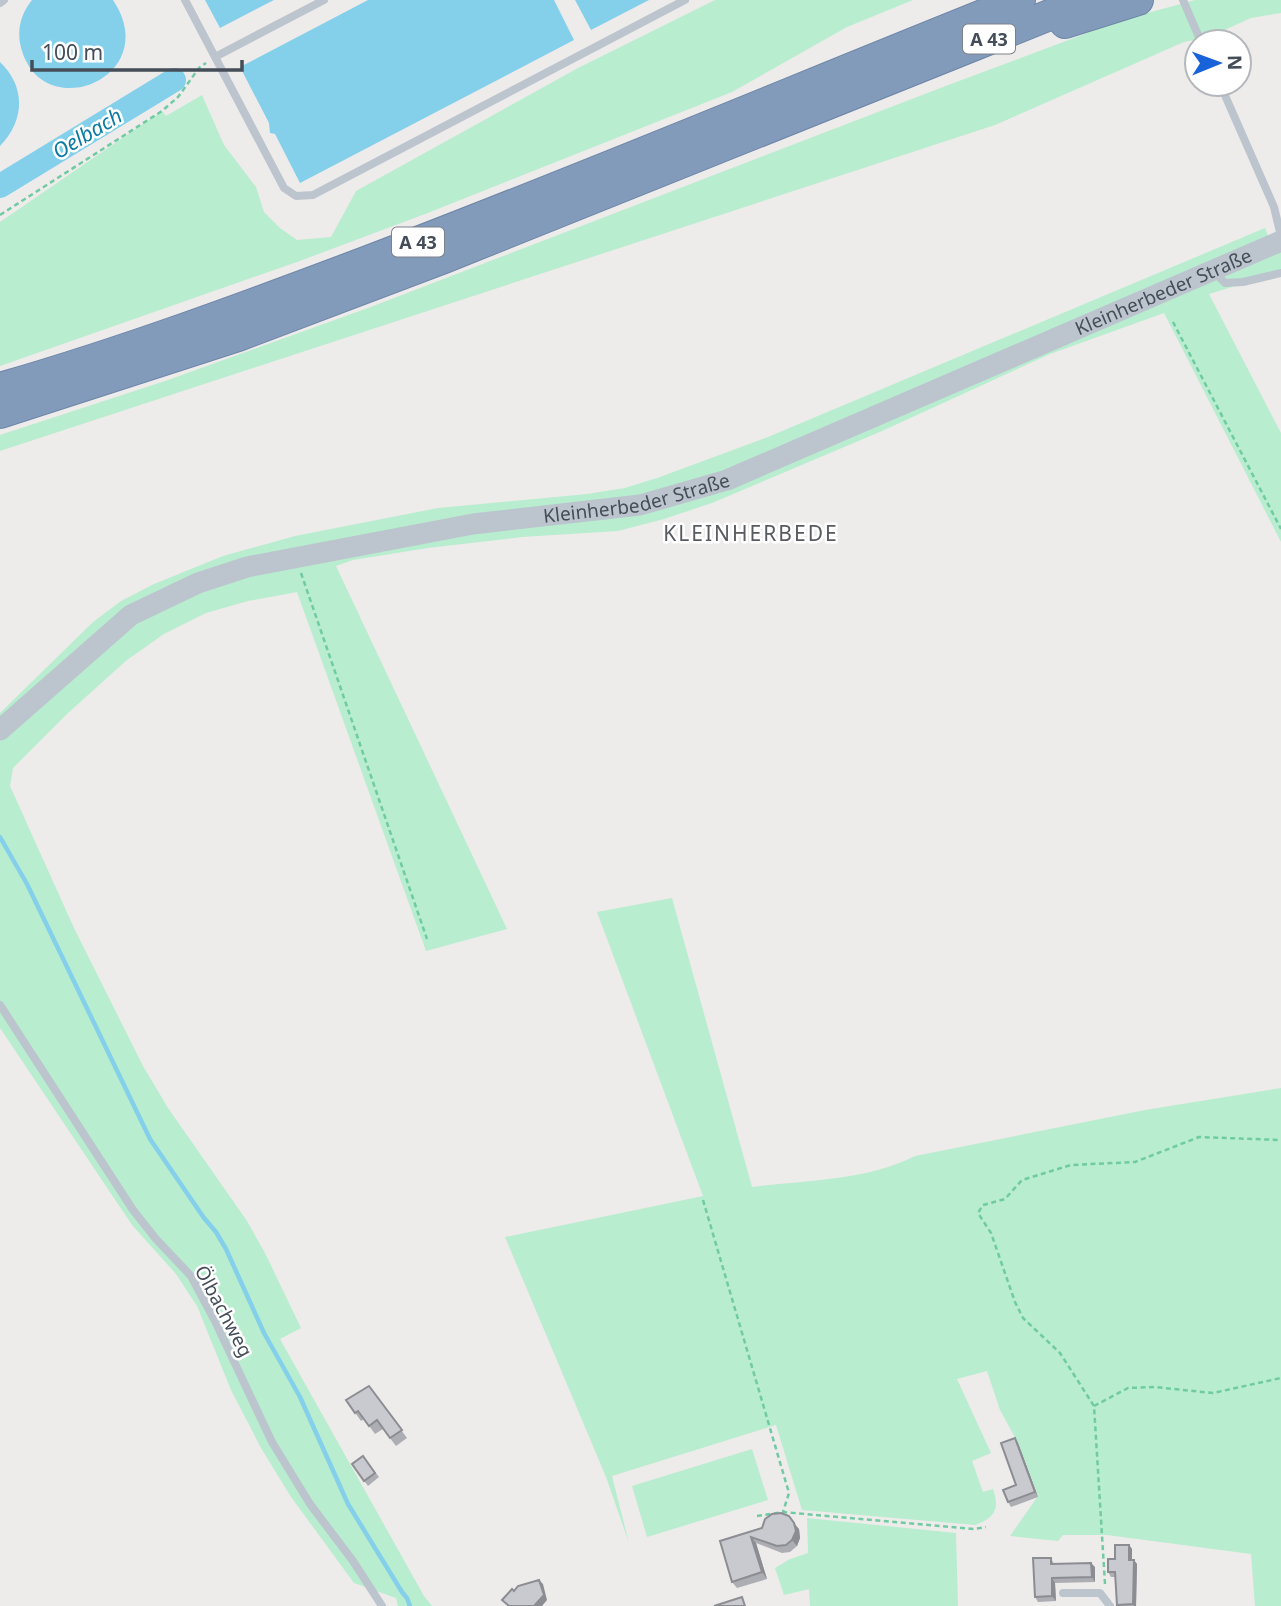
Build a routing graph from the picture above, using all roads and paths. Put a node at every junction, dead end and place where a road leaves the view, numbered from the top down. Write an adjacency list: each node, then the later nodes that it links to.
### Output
1 (185, 0): 9 (lane)
2 (324, 0): 9 (lane)
3 (685, 0): 9 (lane)
4 (1020, 0): 18 (highway, A 43)
5 (1087, 0): 10 (highway, A 43)
6 (1138, 0): 10 (highway)
7 (1183, 0): 8 (lane)
8 (1195, 28)
9 (215, 57): 12 (path)
10 (891, 78): 19 (highway, A 43)
11 (1226, 98): 13 (lane)
12 (0, 215)
13 (1281, 236)
14 (1281, 241): 15 (street, Kleinherbeder Straße)
15 (1212, 270): 16 (lane); 21 (street, Kleinherbeder Straße)
16 (1281, 273)
17 (1173, 322): 20 (path)
18 (0, 388)
19 (0, 413)
20 (1281, 529)
21 (296, 557): 22 (street, Kleinherbeder Straße); 23 (path)
22 (0, 730)
23 (427, 939)
24 (0, 1005): 34 (lane, Ölbachweg)
25 (1281, 1140): 28 (path)
26 (703, 1200): 29 (path)
27 (1281, 1378): 28 (path)
28 (1094, 1405): 33 (path)
29 (783, 1512): 30 (path); 31 (path)
30 (757, 1516)
31 (986, 1527)
32 (1063, 1593): 33 (lane)
33 (1108, 1602)
34 (382, 1606)

